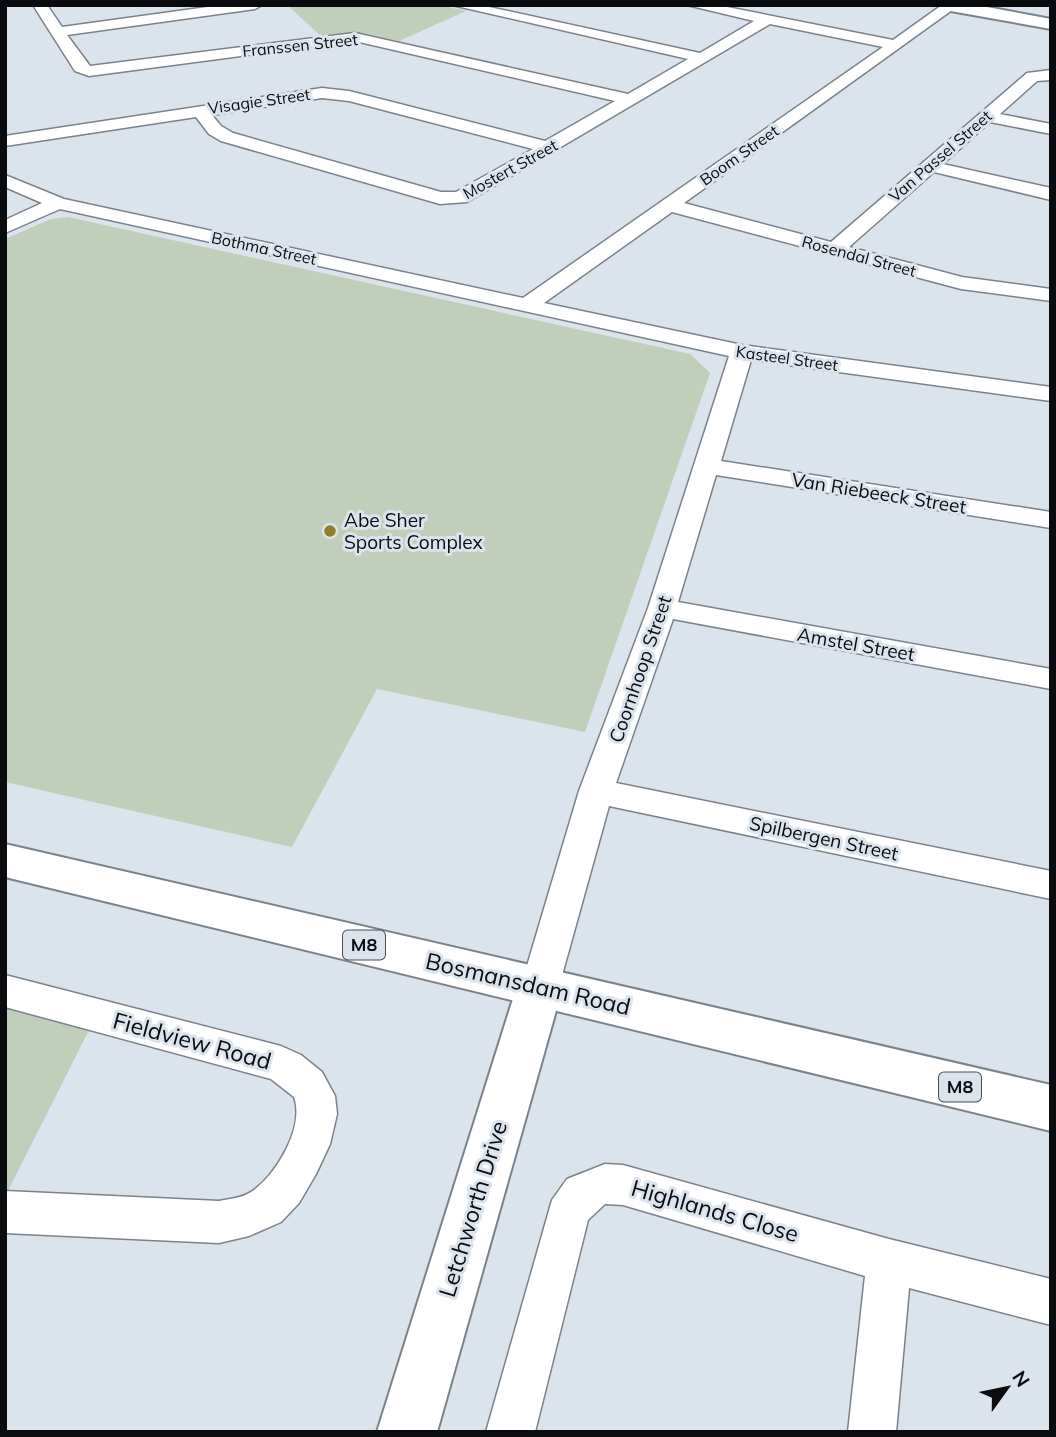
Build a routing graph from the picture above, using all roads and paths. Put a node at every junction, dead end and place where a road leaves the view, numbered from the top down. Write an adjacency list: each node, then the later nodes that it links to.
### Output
1 (40, 5): 9 (street, Franssen Street)
2 (255, 5): 9 (street)
3 (458, 5): 11 (street)
4 (694, 5): 7 (street)
5 (971, 5): 8 (main road)
6 (949, 6): 8 (main road); 10 (street, Boom Street)
7 (767, 20): 10 (street); 11 (street, Mostert Street)
8 (1051, 22)
9 (57, 32): 13 (street, Franssen Street)
10 (896, 45): 23 (street, Boom Street)
11 (703, 58): 13 (street, Mostert Street)
12 (1051, 75): 15 (street, Van Passel Street)
13 (632, 100): 18 (street, Mostert Street)
14 (199, 110): 17 (street, Visagie Street); 18 (street, Visagie Street); 18 (street, Mostert Street)
15 (986, 116): 16 (street); 19 (street, Van Passel Street)
16 (1051, 129)
17 (5, 141)
18 (551, 148)
19 (930, 166): 21 (street); 25 (street, Van Passel Street)
20 (5, 180): 22 (street, Bothma Street)
21 (1051, 194)
22 (58, 203): 24 (street); 27 (street, Bothma Street)
23 (669, 205): 25 (street, Rosendal Street); 27 (street, Boom Street)
24 (5, 227)
25 (835, 249): 26 (street, Rosendal Street)
26 (1051, 295)
27 (527, 305): 28 (street, Kasteel Street)
28 (743, 352): 29 (street, Kasteel Street); 30 (street, Coornhoop Street)
29 (1051, 394)
30 (706, 467): 31 (street, Van Riebeeck Street); 32 (street, Coornhoop Street)
31 (1051, 520)
32 (662, 608): 33 (street, Amstel Street); 34 (street, Coornhoop Street)
33 (1051, 679)
34 (596, 790): 36 (street, Spilbergen Street); 37 (street, Coornhoop Street)
35 (5, 860): 37 (main road, Bosmansdam Road / M8)
36 (1051, 885)
37 (540, 986): 39 (main road, Bosmansdam Road / M8); 43 (main road, Letchworth Drive)
38 (5, 991): 40 (street, Fieldview Road)
39 (1051, 1108)
40 (5, 1212)
41 (889, 1261): 42 (street, Highlands Close); 44 (street, Highlands Close); 45 (street)
42 (1051, 1302)
43 (407, 1432)
44 (510, 1432)
45 (872, 1432)

